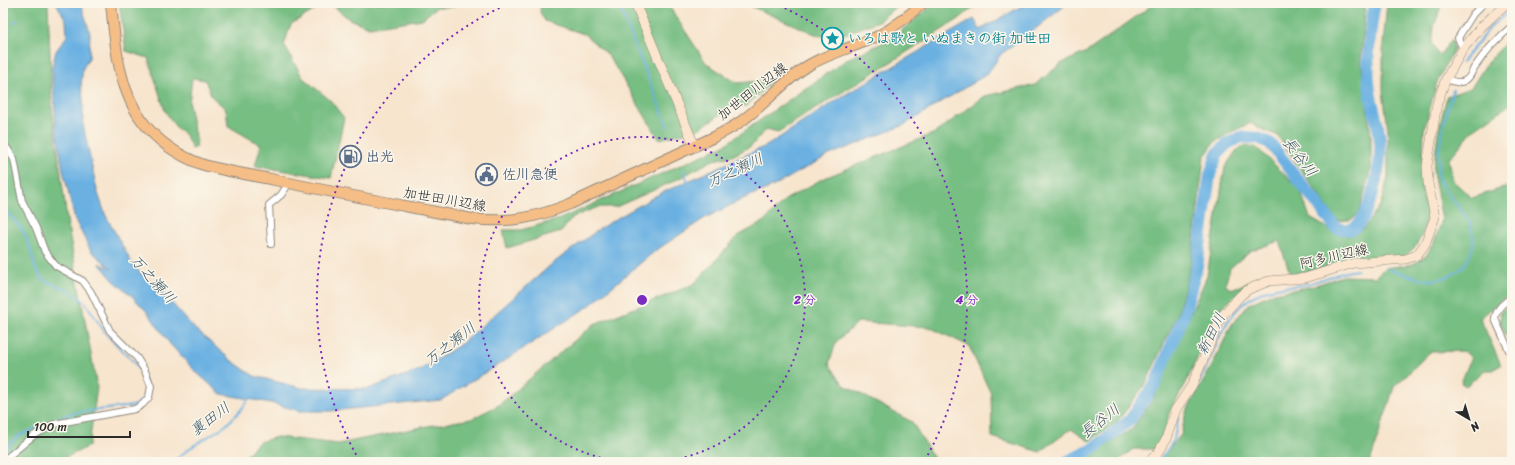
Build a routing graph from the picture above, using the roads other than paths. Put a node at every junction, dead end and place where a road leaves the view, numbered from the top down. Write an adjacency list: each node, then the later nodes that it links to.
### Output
1 (4, 3): 7 (street)
2 (111, 3): 13 (main road, 加世田川辺線)
3 (635, 3): 12 (main road)
4 (923, 3): 12 (main road, 加世田川辺線)
5 (1484, 3): 9 (street)
6 (1507, 3): 9 (main road)
7 (3, 14)
8 (1512, 26): 10 (street)
9 (1463, 49): 10 (main road)
10 (1447, 77): 18 (main road, 阿多川辺線)
11 (3, 142): 17 (street)
12 (695, 147): 13 (main road, 加世田川辺線)
13 (290, 183): 14 (street)
14 (271, 244)
15 (1512, 297): 16 (street)
16 (1512, 358)
17 (3, 461)
18 (1148, 462)

